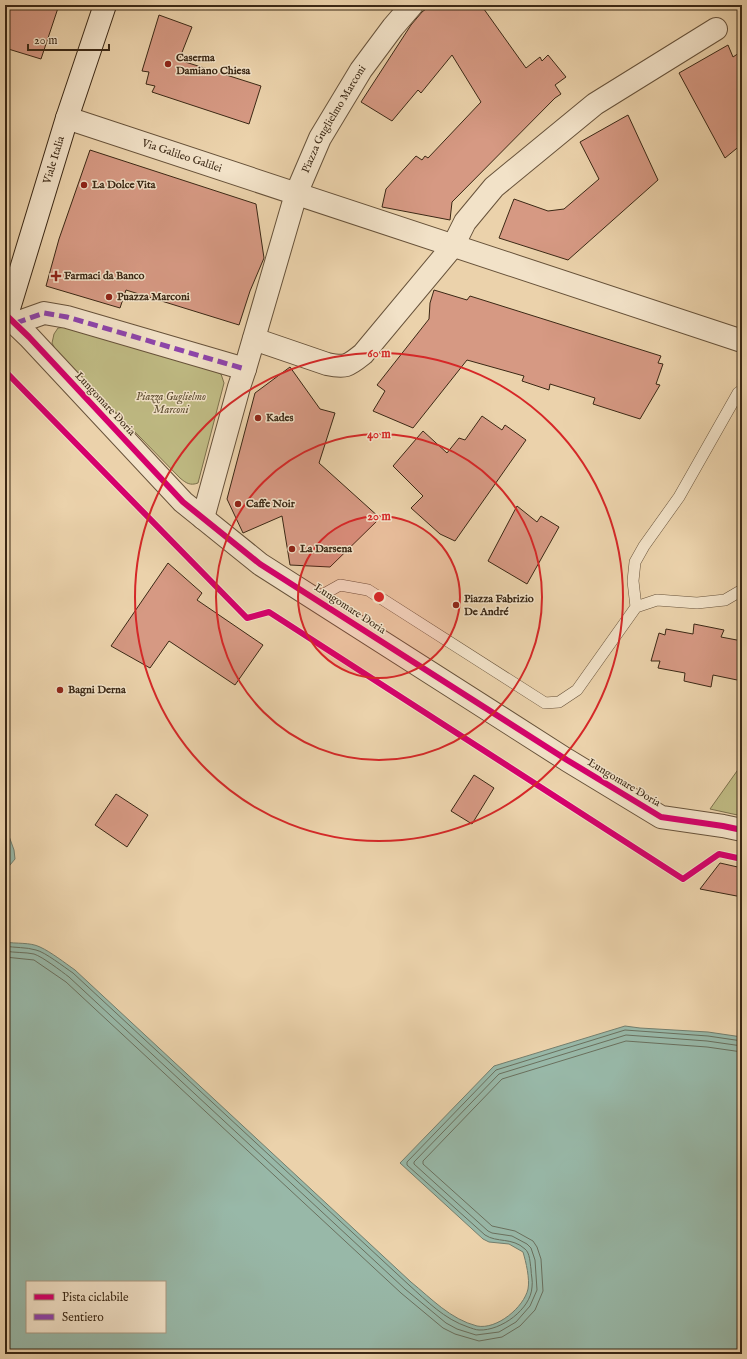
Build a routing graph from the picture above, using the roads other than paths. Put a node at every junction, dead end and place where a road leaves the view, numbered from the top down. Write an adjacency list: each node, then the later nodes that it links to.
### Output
1 (105, 5): 4 (street, Viale Italia)
2 (412, 5): 5 (street, Piazza Guglielmo Marconi)
3 (716, 29): 6 (street)
4 (67, 118): 5 (street, Via Galileo Galilei); 7 (street, Viale Italia)
5 (296, 194): 6 (street, Via Galileo Galilei); 8 (street, Piazza Guglielmo Marconi)
6 (453, 246): 8 (street); 9 (street, Via Galileo Galilei)
7 (9, 318): 10 (street); 12 (street, Lungomare Doria)
8 (254, 339): 10 (street, Piazza Guglielmo Marconi)
9 (742, 341)
10 (246, 369): 12 (street, Piazza Guglielmo Marconi)
11 (742, 390): 15 (lane)
12 (203, 518): 14 (street, Lungomare Doria)
13 (742, 590): 15 (lane)
14 (315, 599): 15 (lane); 16 (street, Lungomare Doria)
15 (636, 607)
16 (742, 830)

